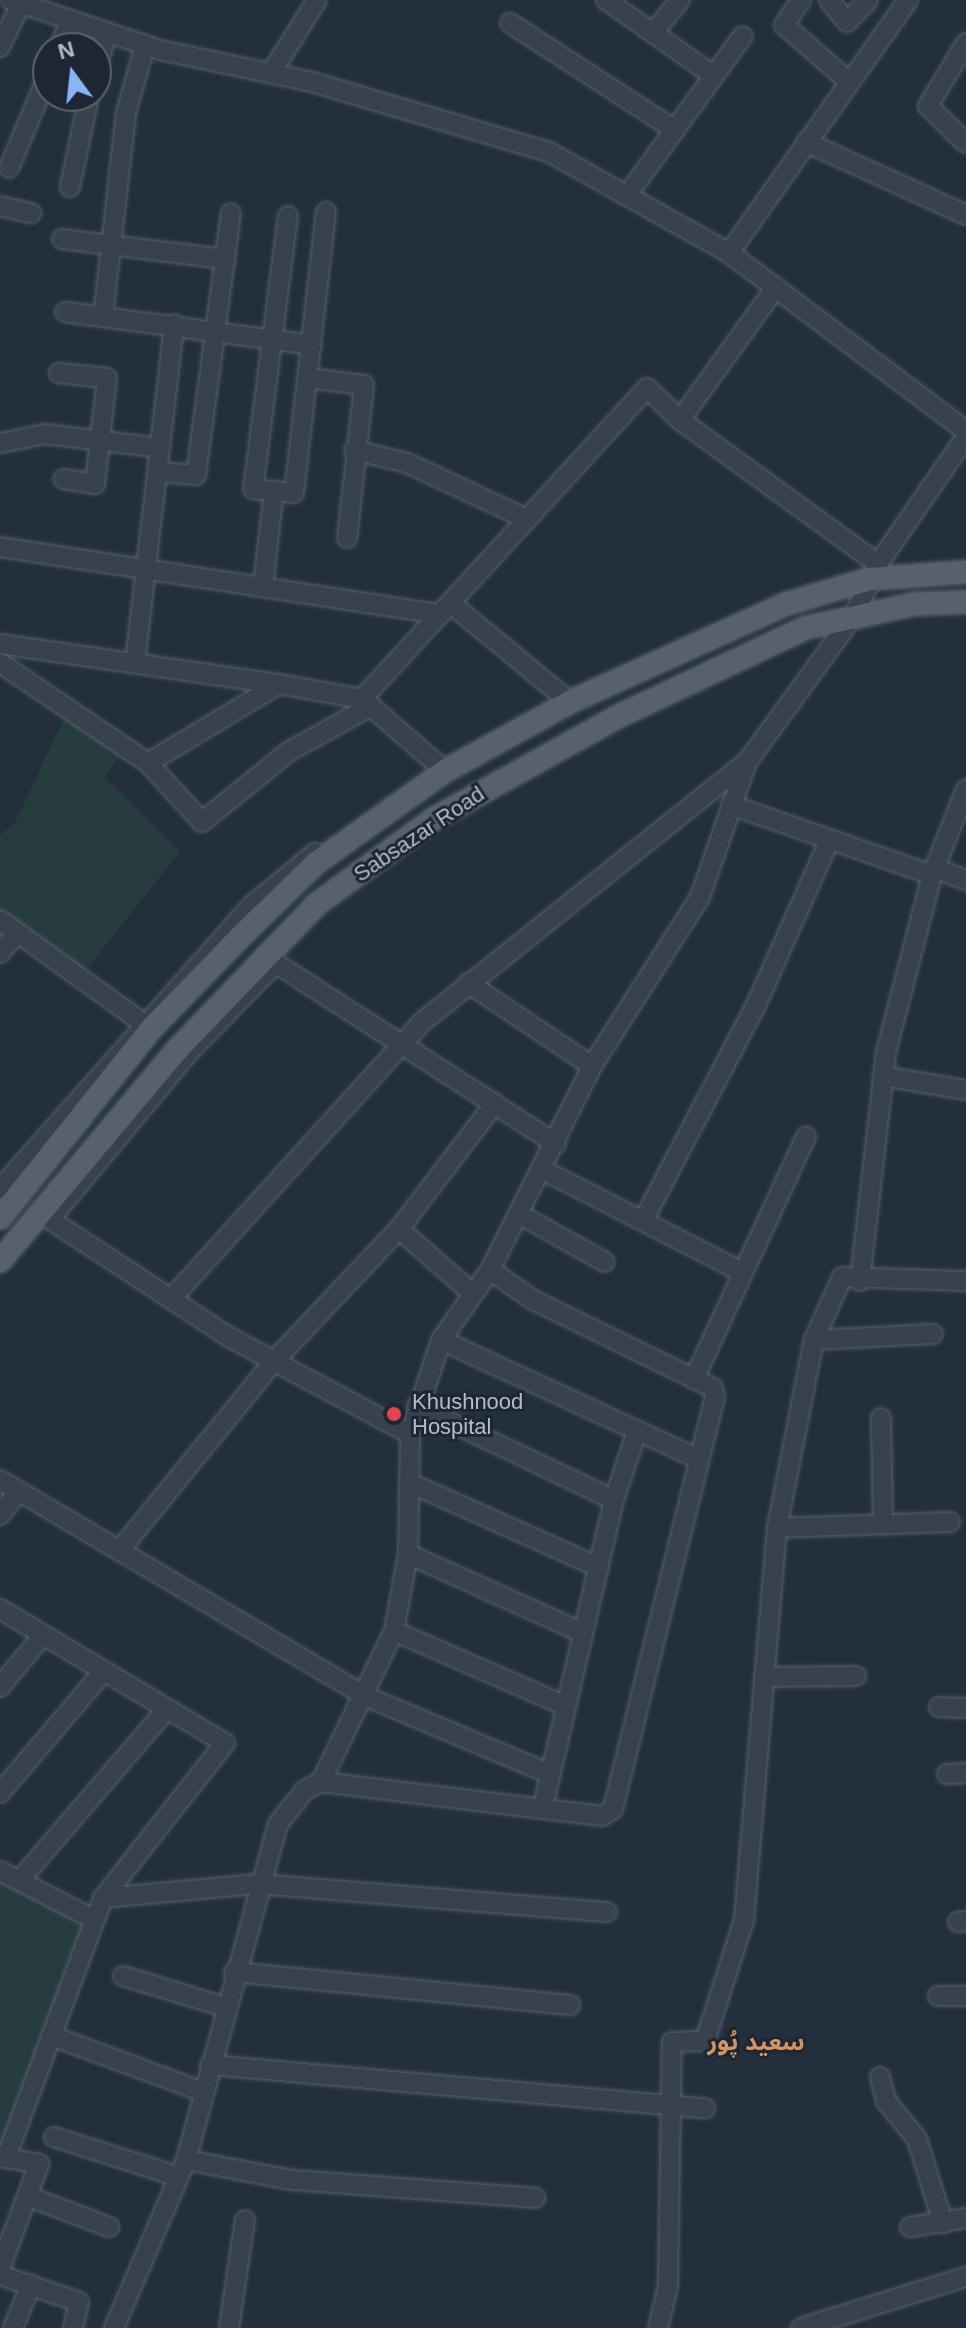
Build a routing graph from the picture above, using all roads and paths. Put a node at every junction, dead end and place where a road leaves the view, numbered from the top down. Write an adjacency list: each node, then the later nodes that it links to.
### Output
1 (317, 0): 19 (street)
2 (606, 0): 13 (street)
3 (680, 0): 13 (street)
4 (801, 0): 21 (street)
5 (829, 0): 6 (street)
6 (868, 0)
7 (908, 0): 21 (street)
8 (16, 3): 9 (street); 18 (street)
9 (70, 22): 11 (street); 12 (street)
10 (510, 23): 24 (street)
11 (66, 32)
12 (104, 32)
13 (653, 33): 20 (street)
14 (112, 35): 17 (street)
15 (743, 36): 20 (street)
16 (966, 43): 26 (street)
17 (145, 45): 19 (street); 37 (street)
18 (0, 47)
19 (271, 73): 29 (street)
20 (714, 76): 24 (street)
21 (848, 81): 25 (street)
22 (32, 112): 27 (street)
23 (86, 112): 28 (street)
24 (675, 130): 29 (street)
25 (806, 142): 34 (street); 38 (street)
26 (966, 143)
27 (9, 168)
28 (70, 187)
29 (628, 194): 38 (street)
30 (0, 206): 32 (street)
31 (326, 212): 46 (street)
32 (31, 213)
33 (231, 213): 39 (street)
34 (966, 215)
35 (288, 216): 45 (street)
36 (62, 239): 37 (street)
37 (111, 245): 39 (street); 42 (street)
38 (729, 253): 40 (street)
39 (226, 259): 44 (street)
40 (776, 287): 49 (street); 50 (street)
41 (65, 312): 42 (street)
42 (103, 316): 43 (street)
43 (174, 324): 44 (street); 53 (street)
44 (218, 329): 45 (street); 55 (street)
45 (273, 339): 46 (street); 57 (street)
46 (312, 345): 48 (street)
47 (59, 373): 51 (street)
48 (309, 378): 54 (street); 57 (street)
49 (680, 420): 58 (street); 62 (street)
50 (966, 434): 62 (street)
51 (101, 440): 52 (street); 53 (street); 56 (street)
52 (0, 443)
53 (160, 448): 55 (street)
54 (354, 450): 58 (street); 59 (street)
55 (157, 472): 61 (street)
56 (63, 479)
57 (274, 491): 64 (street)
58 (527, 519): 66 (street)
59 (347, 538)
60 (0, 547): 61 (street)
61 (148, 569): 64 (street); 70 (street)
62 (874, 571): 63 (main road, Sabsazar Road); 67 (street); 72 (main road, Sabsazar Road)
63 (966, 572)
64 (263, 586): 66 (street)
65 (966, 602): 67 (main road, Sabsazar Road)
66 (445, 609): 72 (street); 73 (street)
67 (854, 615): 74 (street); 85 (main road, Sabsazar Road)
68 (0, 644): 70 (street)
69 (0, 663): 75 (street)
70 (135, 663): 71 (street)
71 (279, 684): 73 (street); 75 (street)
72 (567, 699): 76 (main road, Sabsazar Road)
73 (366, 702): 75 (street); 76 (street)
74 (747, 762): 78 (street); 86 (street)
75 (148, 763)
76 (442, 768): 87 (main road, Sabsazar Road)
77 (966, 789): 80 (street)
78 (731, 805): 79 (street); 89 (street)
79 (828, 843): 80 (street); 100 (street)
80 (933, 871): 81 (street); 90 (street)
81 (966, 880)
82 (0, 920): 83 (street)
83 (17, 933): 84 (street); 87 (street)
84 (0, 953)
85 (271, 960): 88 (street); 98 (main road, Sabsazar Road)
86 (468, 983): 88 (street); 89 (street)
87 (147, 1026): 96 (street); 99 (main road, Sabsazar Road)
88 (404, 1042): 92 (street); 109 (street)
89 (592, 1066): 94 (street)
90 (883, 1076): 91 (street); 106 (street)
91 (966, 1090)
92 (495, 1103): 94 (street); 101 (street)
93 (806, 1137): 105 (street)
94 (556, 1144): 95 (street)
95 (543, 1170): 97 (street); 100 (street)
96 (0, 1189)
97 (519, 1214): 103 (street); 104 (street)
98 (45, 1216): 102 (main road, Sabsazar Road); 109 (street)
99 (0, 1218)
100 (643, 1221): 105 (street)
101 (399, 1229): 108 (street); 113 (street)
102 (4, 1247)
103 (605, 1262)
104 (490, 1270): 108 (street); 114 (street)
105 (740, 1271): 114 (street)
106 (860, 1281): 107 (street); 112 (street)
107 (966, 1281)
108 (471, 1292): 111 (street)
109 (171, 1299): 113 (street)
110 (933, 1334): 112 (street)
111 (441, 1340): 115 (street); 117 (street)
112 (814, 1340): 127 (street)
113 (274, 1361): 118 (street); 128 (street)
114 (694, 1379): 119 (street)
115 (417, 1406): 118 (street); 123 (street)
116 (881, 1418): 126 (street)
117 (637, 1431): 119 (street); 123 (street)
118 (410, 1434): 121 (street)
119 (699, 1459): 149 (street)
120 (0, 1480): 122 (street)
121 (410, 1483): 129 (street); 130 (street)
122 (18, 1492): 124 (street); 128 (street)
123 (614, 1500): 130 (street)
124 (0, 1515)
125 (950, 1522): 126 (street)
126 (883, 1524): 127 (street)
127 (777, 1528): 137 (street)
128 (119, 1551): 139 (street)
129 (408, 1554): 132 (street); 133 (street)
130 (599, 1567): 133 (street)
131 (0, 1609): 134 (street)
132 (394, 1631): 139 (street); 140 (street)
133 (583, 1633): 140 (street)
134 (43, 1635): 135 (street); 138 (street)
135 (104, 1671): 143 (street); 148 (street)
136 (856, 1676): 137 (street)
137 (764, 1677): 166 (street)
138 (0, 1687)
139 (367, 1697): 145 (street); 147 (street)
140 (566, 1706): 145 (street)
141 (939, 1707): 142 (street)
142 (966, 1708)
143 (167, 1709): 151 (street); 153 (street)
144 (966, 1773): 146 (street)
145 (550, 1774): 149 (street)
146 (947, 1774)
147 (321, 1782): 149 (street); 152 (street)
148 (0, 1793)
149 (543, 1807)
150 (0, 1871): 151 (street)
151 (19, 1881): 155 (street)
152 (258, 1884): 153 (street); 154 (street); 156 (street)
153 (103, 1898): 155 (street)
154 (607, 1912)
155 (95, 1920): 162 (street)
156 (234, 1972): 160 (street); 161 (street)
157 (123, 1976): 161 (street)
158 (938, 1996): 159 (street)
159 (966, 1996)
160 (570, 2005)
161 (225, 2007): 163 (street)
162 (52, 2036): 165 (street); 169 (street)
163 (210, 2065): 165 (street); 166 (street)
164 (880, 2077): 175 (street)
165 (203, 2092): 170 (street)
166 (671, 2105): 167 (street); 186 (street)
167 (705, 2108)
168 (54, 2137): 170 (street)
169 (3, 2157): 171 (street)
170 (183, 2169): 172 (street); 184 (street)
171 (27, 2196): 176 (street); 178 (street)
172 (535, 2198)
173 (966, 2218): 175 (street)
174 (245, 2220): 185 (street)
175 (943, 2223): 177 (street)
176 (109, 2227)
177 (910, 2227)
178 (0, 2269)
179 (0, 2275): 181 (street)
180 (966, 2277): 187 (street)
181 (31, 2285): 182 (street); 183 (street)
182 (13, 2328)
183 (73, 2328)
184 (114, 2328)
185 (229, 2328)
186 (658, 2328)
187 (801, 2328)

